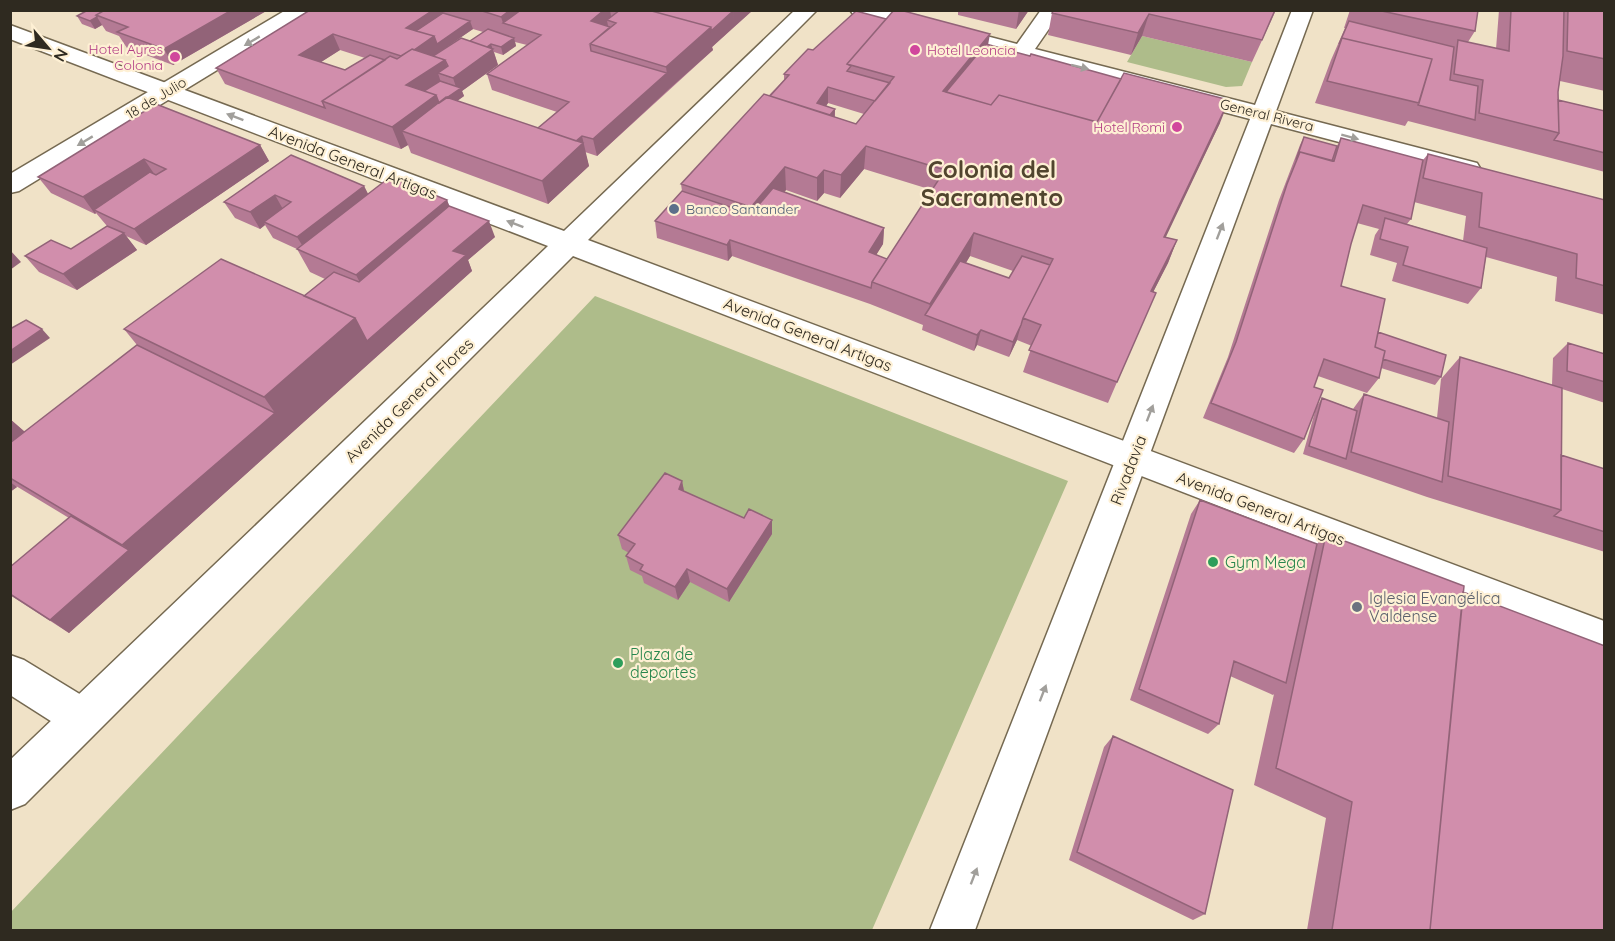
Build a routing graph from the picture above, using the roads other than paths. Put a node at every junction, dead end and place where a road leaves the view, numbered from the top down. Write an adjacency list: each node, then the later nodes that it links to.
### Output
1 (302, 10): 8 (street, 18 de Julio, one-way to 8)
2 (807, 10): 12 (street, Avenida General Flores)
3 (860, 10): 7 (street, General Rivera)
4 (1052, 10): 7 (street)
5 (1294, 15): 9 (street, Rivadavia)
6 (10, 31): 8 (street, Avenida General Artigas)
7 (1022, 52): 9 (street, General Rivera, one-way to 9)
8 (168, 91): 11 (street, 18 de Julio, one-way to 11); 12 (street, Avenida General Artigas, one-way to 8)
9 (1265, 115): 10 (street, General Rivera, one-way to 10); 13 (street, Rivadavia, one-way to 9)
10 (1491, 174)
11 (10, 185)
12 (570, 244): 13 (street, Avenida General Artigas); 16 (street, Avenida General Flores)
13 (1132, 459): 14 (street, Avenida General Artigas); 18 (street, Rivadavia, one-way to 13)
14 (1605, 638)
15 (10, 673): 16 (street)
16 (82, 718): 17 (street, Avenida General Flores)
17 (10, 789)
18 (953, 930)

